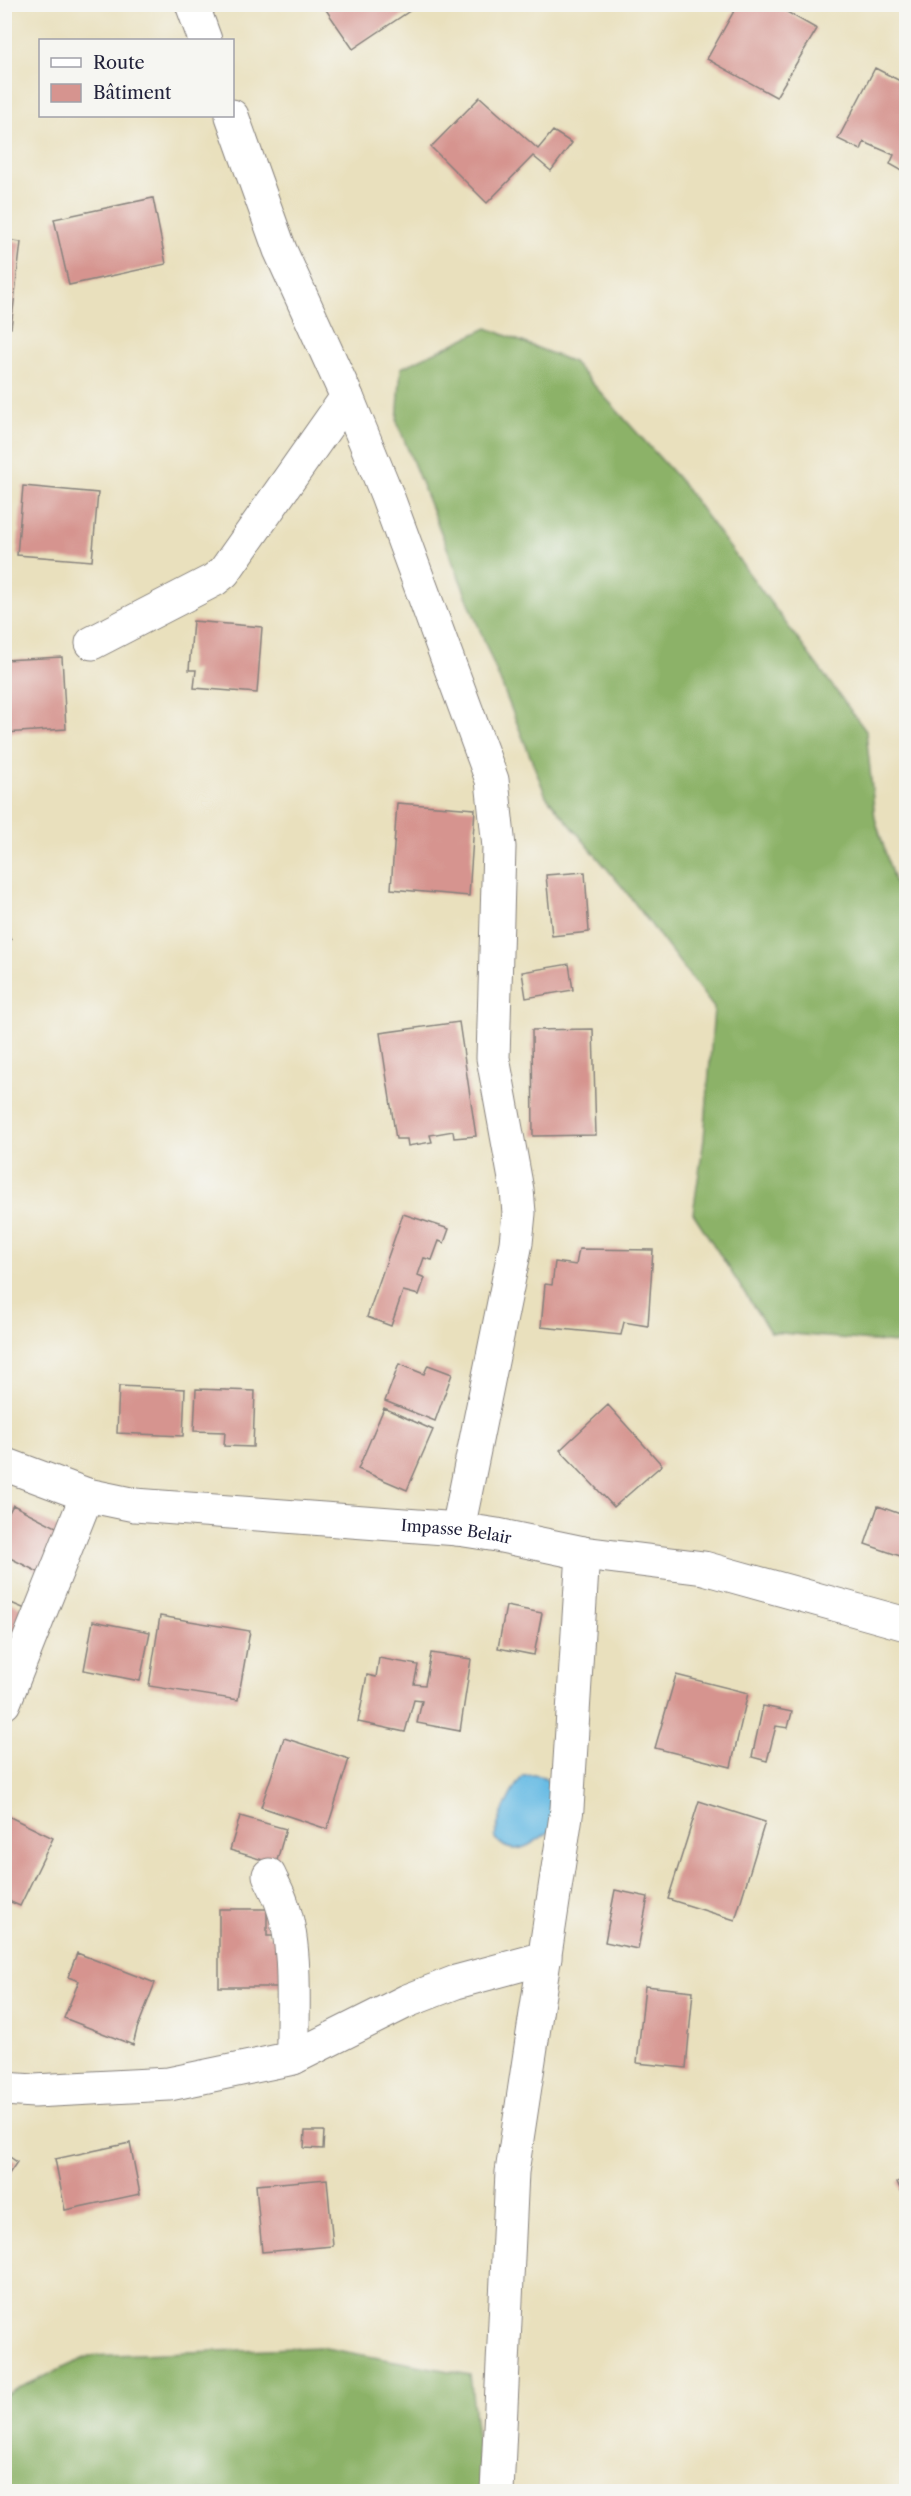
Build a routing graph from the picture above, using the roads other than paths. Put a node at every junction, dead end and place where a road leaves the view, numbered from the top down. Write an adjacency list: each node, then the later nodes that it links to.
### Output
1 (192, 4): 2 (street)
2 (205, 39)
3 (232, 117): 4 (street)
4 (347, 397): 5 (street); 8 (street)
5 (92, 643)
6 (4, 1464): 7 (street, Impasse Belair)
7 (87, 1495): 8 (street, Impasse Belair); 11 (street)
8 (458, 1529): 9 (street, Impasse Belair)
9 (583, 1553): 10 (street, Impasse Belair); 13 (street)
10 (906, 1624)
11 (4, 1703)
12 (268, 1875): 14 (street)
13 (545, 1958): 14 (street); 16 (street)
14 (293, 2058): 15 (street)
15 (4, 2089)
16 (498, 2492)

